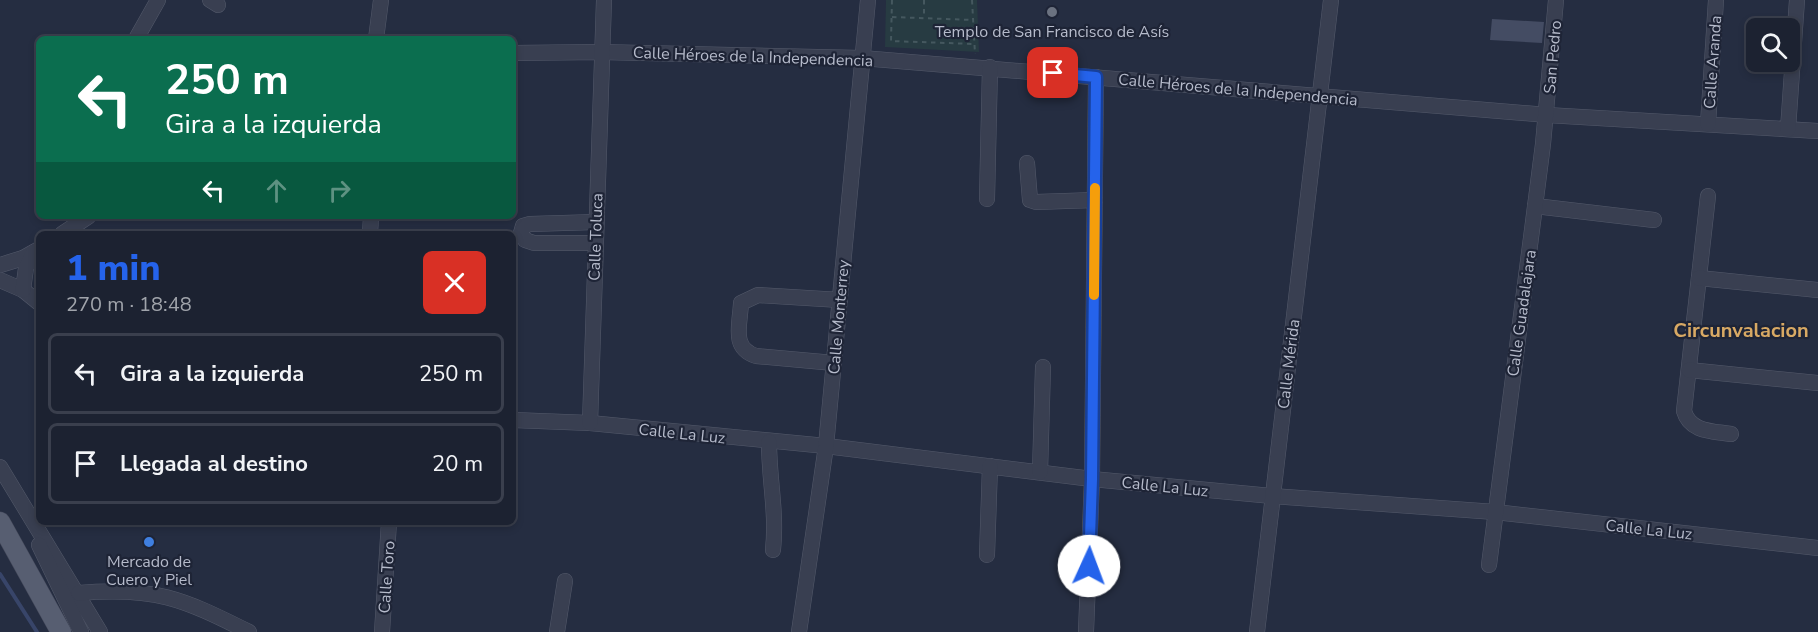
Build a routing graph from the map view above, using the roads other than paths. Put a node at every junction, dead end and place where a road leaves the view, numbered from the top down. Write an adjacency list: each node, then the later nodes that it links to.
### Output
1 (158, 0): 9 (street)
2 (381, 0): 10 (street)
3 (603, 0): 11 (street, Calle Toluca)
4 (868, 0): 13 (street, Calle Monterrey)
5 (1330, 0): 16 (street, Calle Mérida)
6 (1556, 0): 17 (street, San Pedro)
7 (1716, 0): 18 (street, Calle Aranda)
8 (1797, 0): 19 (street)
9 (138, 36)
10 (376, 36)
11 (600, 52): 12 (street, Calle Héroes de la Independencia); 13 (street, Calle Héroes de la Independencia); 28 (street, Calle Toluca)
12 (516, 53)
13 (862, 58): 14 (street, Calle Héroes de la Independencia); 38 (street, Calle Monterrey)
14 (990, 67): 15 (street, Calle Héroes de la Independencia); 23 (street)
15 (1096, 77): 16 (street, Calle Héroes de la Independencia); 24 (street)
16 (1321, 95): 17 (street, Calle Héroes de la Independencia); 54 (street, Calle Mérida)
17 (1547, 115): 18 (street, Calle Héroes de la Independencia); 25 (street, Calle Guadalajara)
18 (1708, 124): 19 (street, Calle Héroes de la Independencia)
19 (1788, 129): 20 (street, Calle Héroes de la Independencia)
20 (1818, 131)
21 (1027, 163): 24 (street)
22 (1708, 196): 34 (street)
23 (987, 199)
24 (1095, 200): 52 (street)
25 (1535, 206): 27 (street); 55 (street, Calle Guadalajara)
26 (84, 219): 29 (street)
27 (1654, 220)
28 (596, 222): 30 (street, Calle Toluca); 30 (street)
29 (66, 231)
30 (595, 243): 45 (street, Calle Toluca)
31 (36, 251): 33 (street)
32 (36, 253): 36 (street)
33 (0, 265)
34 (1699, 279): 37 (street); 42 (street)
35 (0, 280): 36 (street)
36 (23, 290): 39 (street)
37 (1818, 290)
38 (840, 300): 40 (street, Calle Monterrey); 40 (street)
39 (36, 301)
40 (834, 363): 48 (street, Calle Monterrey)
41 (1043, 367): 51 (street)
42 (1689, 370): 43 (street); 46 (street)
43 (1818, 383)
44 (516, 420): 45 (street, Calle La Luz)
45 (590, 423): 47 (street, Calle La Luz)
46 (1731, 434)
47 (770, 442): 48 (street, Calle La Luz); 61 (street)
48 (826, 446): 49 (street, Calle La Luz); 72 (street, Calle Monterrey)
49 (990, 466): 51 (street, Calle La Luz); 62 (street)
50 (0, 467): 53 (street)
51 (1040, 472): 52 (street, Calle La Luz)
52 (1092, 479): 54 (street, Calle La Luz); 73 (street)
53 (14, 488): 57 (street); 67 (street)
54 (1272, 496): 55 (street, Calle La Luz); 74 (street, Calle Mérida)
55 (1495, 512): 60 (street, Calle La Luz); 63 (street, Calle Guadalajara)
56 (0, 522): 66 (main road)
57 (36, 524)
58 (37, 525): 65 (street)
59 (389, 525): 70 (street, Calle Toro)
60 (1818, 548)
61 (773, 550)
62 (987, 555)
63 (1489, 565)
64 (565, 581): 71 (street)
65 (79, 593): 68 (street); 69 (street)
66 (61, 632)
67 (81, 632)
68 (100, 632)
69 (249, 632)
70 (382, 632)
71 (557, 632)
72 (799, 632)
73 (1086, 632)
74 (1257, 632)

